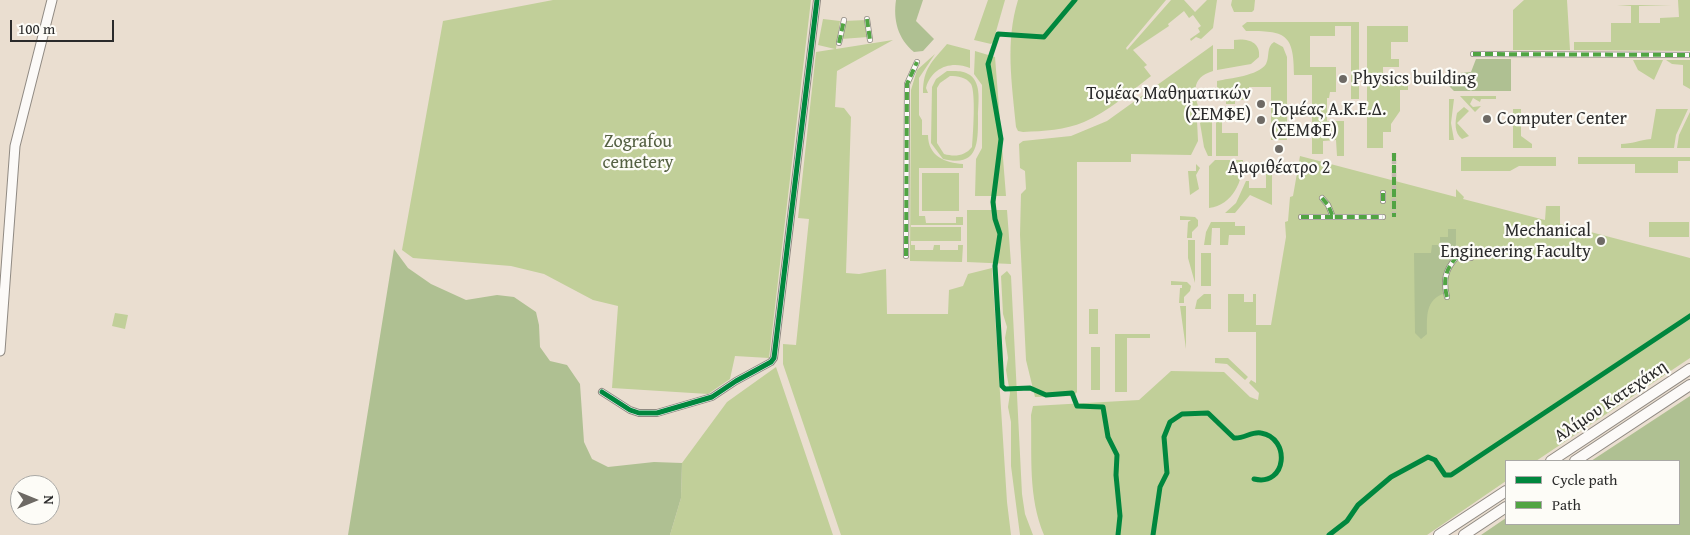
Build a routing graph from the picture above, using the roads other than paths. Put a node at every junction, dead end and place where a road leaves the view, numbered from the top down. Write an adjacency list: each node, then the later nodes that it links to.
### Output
1 (52, 0): 19 (main road)
2 (817, 0): 22 (street)
3 (867, 19): 5 (street)
4 (844, 20): 6 (street)
5 (870, 40)
6 (840, 43)
7 (1473, 54): 8 (street)
8 (1690, 55)
9 (918, 62): 16 (street)
10 (1383, 193): 12 (street)
11 (1322, 198): 14 (street)
12 (1383, 202)
13 (1301, 217): 14 (street)
14 (1333, 217): 15 (street)
15 (1383, 217)
16 (906, 256)
17 (1471, 258): 18 (street)
18 (1447, 297)
19 (0, 350)
20 (1690, 369): 23 (main road, Αλίμου Κατεχάκη)
21 (1690, 385): 24 (main road, Αλίμου Κατεχάκη)
22 (602, 392)
23 (1552, 460)
24 (1577, 460)
25 (1505, 491): 27 (main road)
26 (1505, 508): 28 (main road)
27 (1439, 535)
28 (1464, 535)

